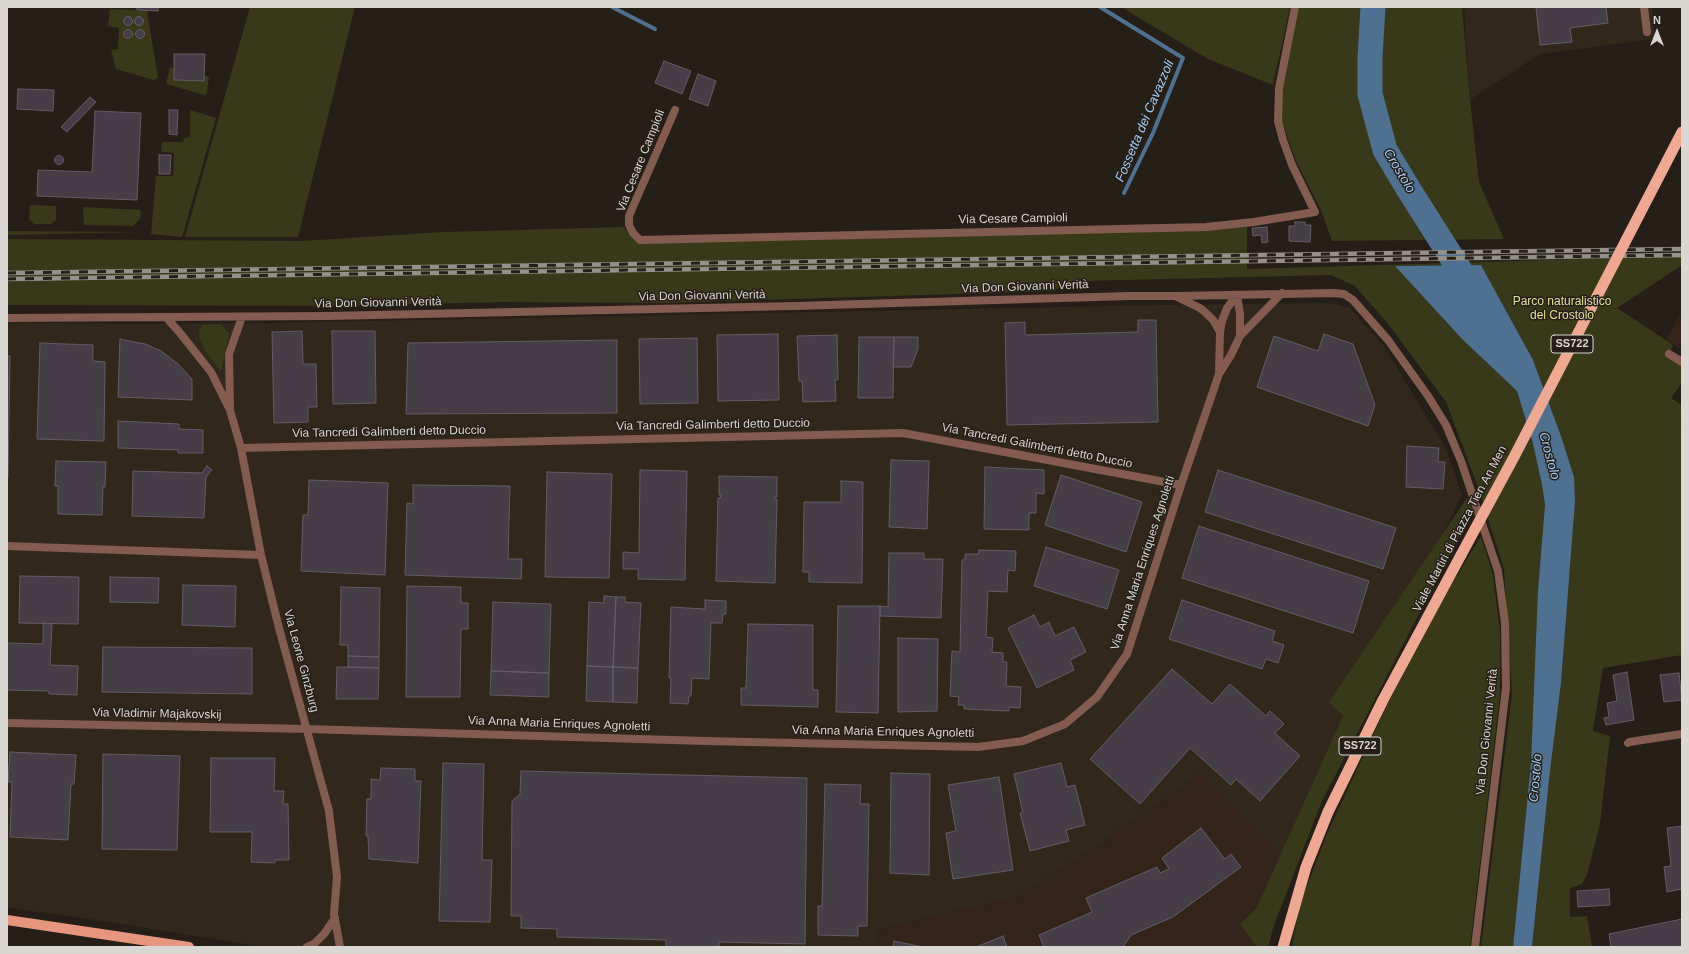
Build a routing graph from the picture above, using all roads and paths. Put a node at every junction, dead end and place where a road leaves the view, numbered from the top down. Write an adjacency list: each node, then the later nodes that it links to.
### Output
1 (1295, 7): 4 (street, Via Cesare Campioli)
2 (1644, 7): 3 (street)
3 (1647, 32)
4 (675, 110)
5 (1682, 132): 31 (highway, Viale Martiri di Piazza Tien An Men / SS722, bridge)
6 (1282, 293): 7 (street, Via Don Giovanni Verità); 13 (street, Via Anna Maria Enriques Agnoletti); 32 (street, Via Don Giovanni Verità)
7 (1237, 295): 8 (street, Via Don Giovanni Verità); 12 (street, Via Anna Maria Enriques Agnoletti); 13 (street, Via Anna Maria Enriques Agnoletti)
8 (1177, 296): 9 (street, Via Don Giovanni Verità); 12 (street)
9 (242, 317): 11 (street, Via Don Giovanni Verità); 17 (street, Via Leone Ginzburg)
10 (7, 318): 11 (street, Via Don Giovanni Verità)
11 (166, 318): 17 (street, Via Leone Ginzburg)
12 (1220, 332): 16 (street, Via Anna Maria Enriques Agnoletti)
13 (1240, 336): 16 (street, Via Anna Maria Enriques Agnoletti)
14 (1669, 354): 15 (street)
15 (1682, 362)
16 (1219, 374): 19 (street, Via Anna Maria Enriques Agnoletti)
17 (230, 410): 18 (street, Via Leone Ginzburg)
18 (240, 448): 19 (street, Via Tancredi Galimberti detto Duccio); 21 (street, Via Leone Ginzburg)
19 (1181, 485): 23 (street, Via Anna Maria Enriques Agnoletti)
20 (7, 546): 21 (street)
21 (261, 555): 23 (street, Via Leone Ginzburg)
22 (7, 723): 23 (street, Via Vladimir Majakovskij)
23 (307, 729): 26 (street, Via Leone Ginzburg)
24 (1682, 734): 25 (street)
25 (1628, 743)
26 (335, 918): 29 (street); 30 (street, Via Leone Ginzburg)
27 (7, 920): 28 (main road)
28 (189, 947)
29 (307, 947)
30 (340, 947)
31 (1283, 947)
32 (1475, 947)

